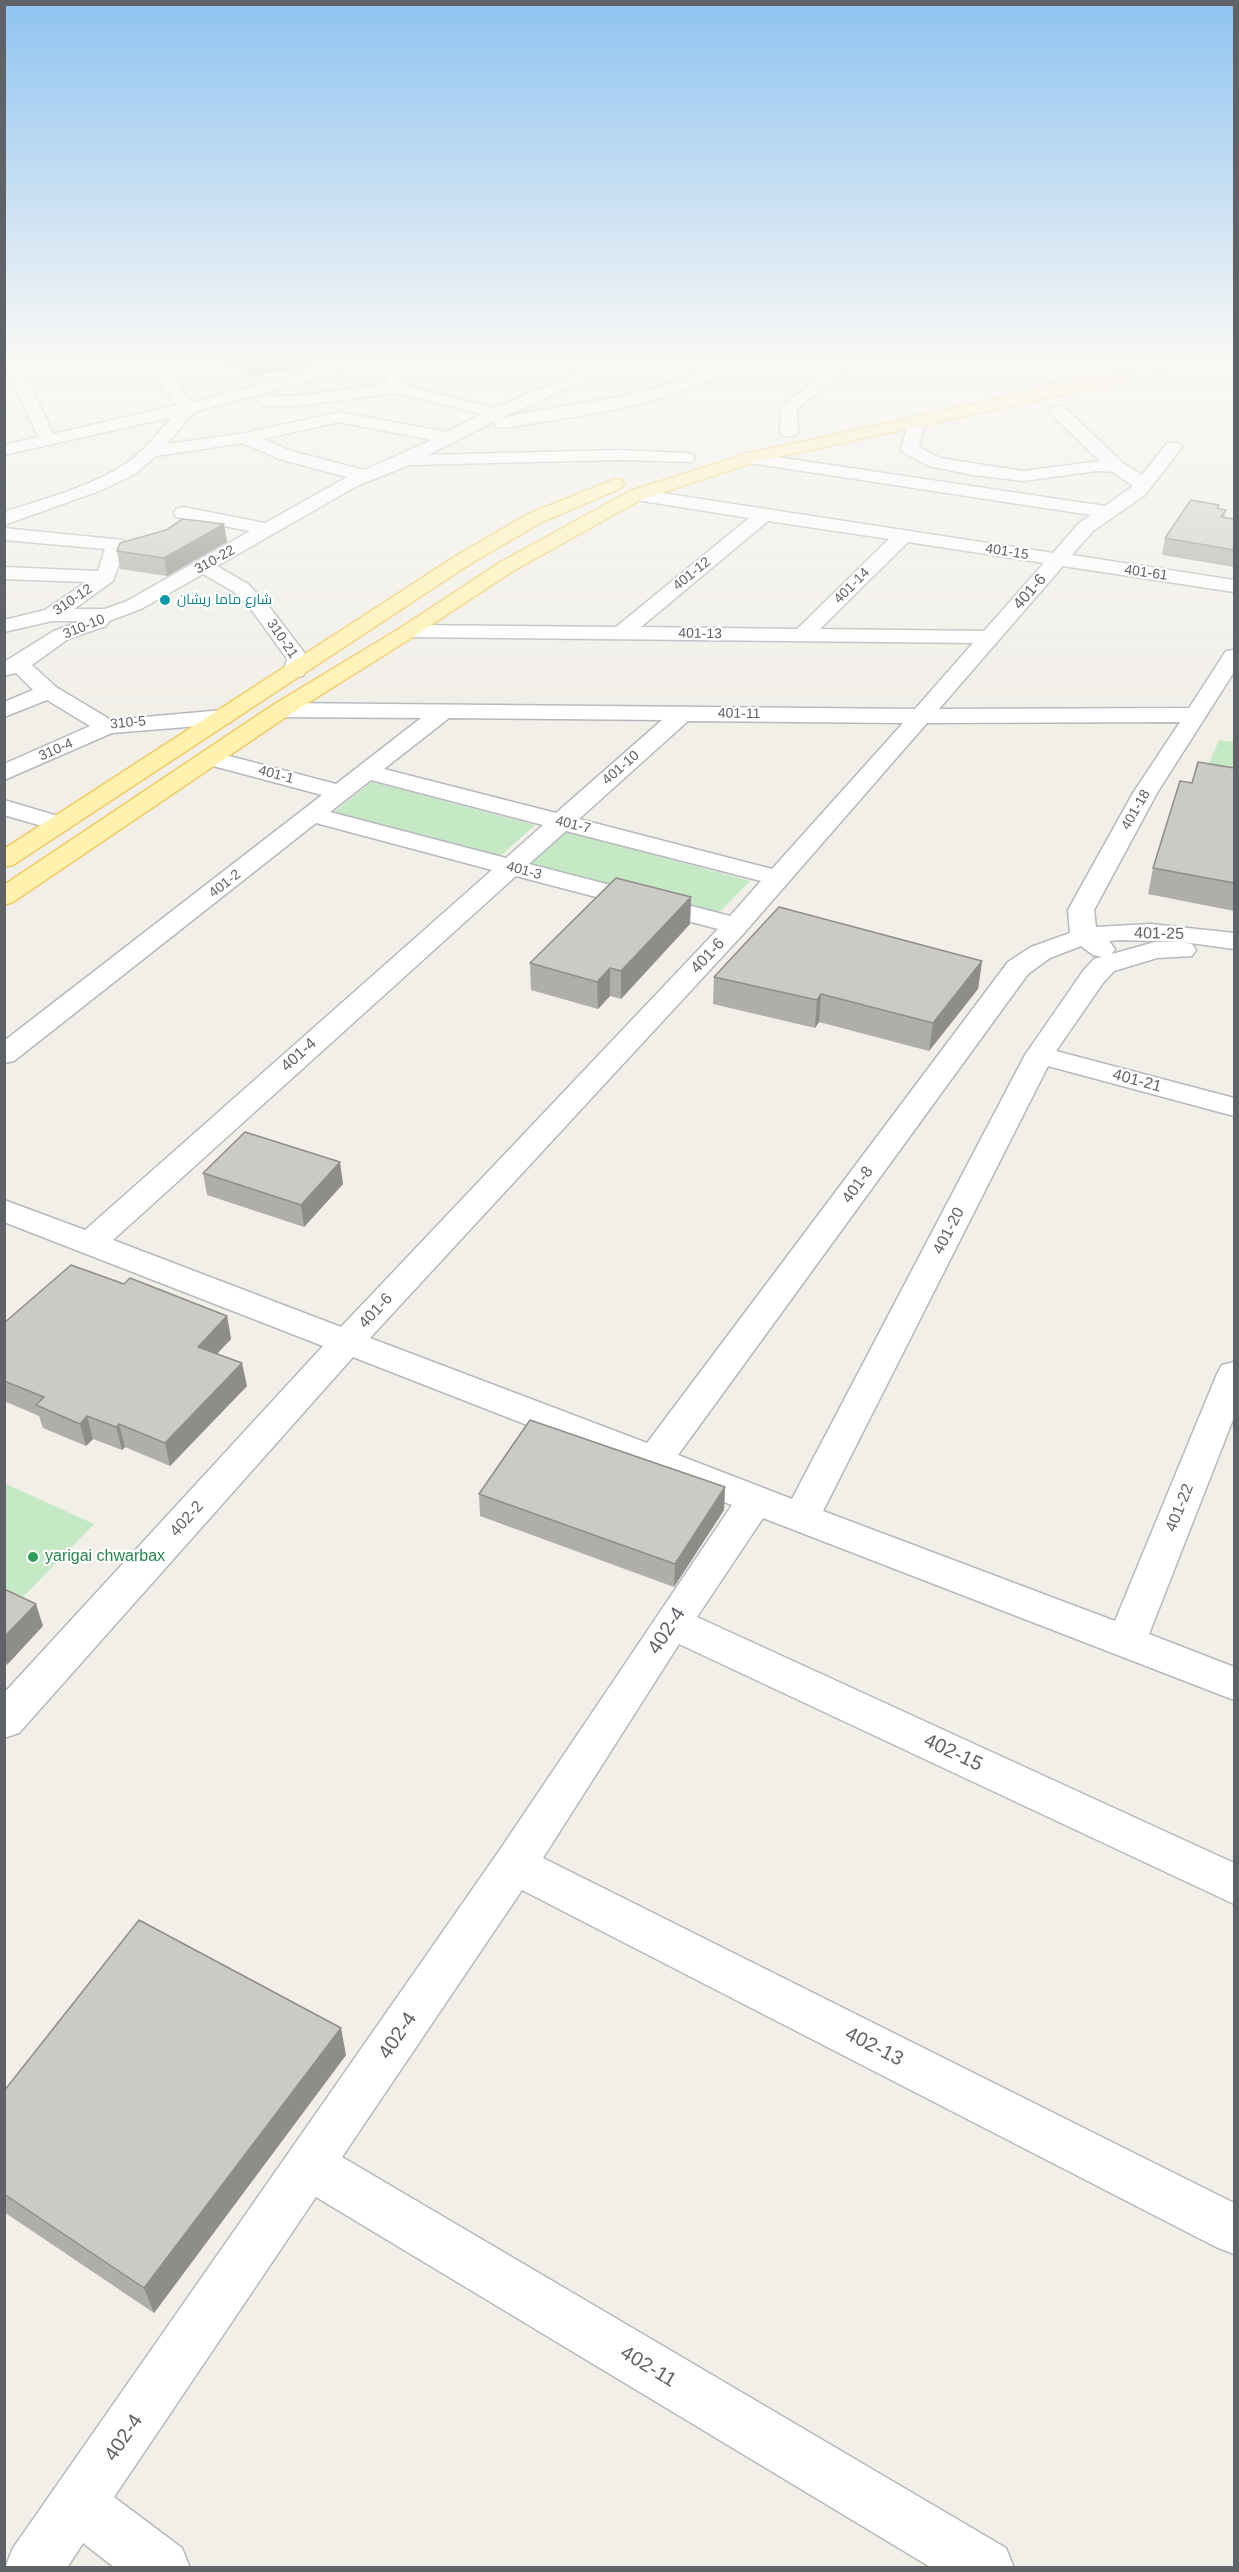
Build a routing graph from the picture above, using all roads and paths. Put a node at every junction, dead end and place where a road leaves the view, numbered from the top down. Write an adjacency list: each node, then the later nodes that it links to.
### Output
1 (114, 478): 15 (street)
2 (360, 478): 16 (street, 310-22)
3 (636, 478): 33 (main road)
4 (688, 478): 10 (main road)
5 (880, 478): 11 (street)
6 (1041, 478): 11 (street)
7 (1134, 478): 9 (street)
8 (1149, 478): 9 (street, 401-6)
9 (1144, 485): 13 (street, 401-6)
10 (636, 495): 14 (street, 401-15); 27 (main road)
11 (1036, 502): 13 (street)
12 (183, 513): 16 (street)
13 (1108, 513): 19 (street, 401-6)
14 (765, 514): 18 (street, 401-15); 28 (street, 401-12)
15 (7, 516)
16 (268, 529): 20 (street, 310-22)
17 (4, 534): 22 (street, 310-12)
18 (903, 536): 19 (street, 401-15); 29 (street, 401-14)
19 (1058, 560): 23 (street, 401-61); 30 (street, 401-6)
20 (204, 567): 24 (street, 310-22); 33 (street, 310-21)
21 (4, 573): 22 (street)
22 (105, 577): 25 (street, 310-12)
23 (1234, 586)
24 (134, 605): 25 (street, 310-22); 32 (street, 310-10)
25 (52, 615): 26 (street, 310-12)
26 (4, 626)
27 (409, 632): 28 (street, 401-13); 36 (main road)
28 (620, 634): 29 (street, 401-13)
29 (801, 636): 30 (street, 401-13)
30 (990, 637): 40 (street, 401-6)
31 (1234, 657): 39 (street, 401-18)
32 (12, 667): 34 (street, 310-5)
33 (295, 671): 41 (main road)
34 (48, 692): 35 (street); 42 (street, 310-5)
35 (4, 710)
36 (281, 710): 37 (street, 401-11); 43 (main road)
37 (444, 711): 38 (street, 401-11); 44 (street, 401-2)
38 (682, 714): 40 (street, 401-11); 49 (street, 401-10)
39 (1197, 714): 40 (street, 401-11); 56 (street, 401-18)
40 (921, 716): 53 (street, 401-6)
41 (223, 717): 42 (street, 310-5); 50 (main road)
42 (107, 727): 45 (street, 310-4)
43 (210, 758): 46 (street, 401-1); 54 (main road)
44 (368, 772): 46 (street, 401-2); 49 (street, 401-7)
45 (4, 773)
46 (342, 792): 48 (street, 401-2)
47 (4, 807): 50 (street)
48 (312, 815): 52 (street, 401-3); 60 (street, 401-2)
49 (560, 822): 52 (street, 401-10); 53 (street, 401-7)
50 (58, 824): 51 (main road)
51 (4, 860)
52 (510, 867): 55 (street, 401-3); 64 (street, 401-4)
53 (778, 878): 55 (street, 401-6)
54 (4, 897)
55 (749, 920): 65 (street, 401-6)
56 (1084, 936): 57 (street, 401-25); 59 (street); 67 (street, 401-8)
57 (1234, 941)
58 (1234, 957): 59 (street, 401-25)
59 (1118, 961): 61 (street, 401-20)
60 (4, 1055)
61 (1039, 1055): 62 (street, 401-21); 69 (street, 401-20)
62 (1234, 1107)
63 (4, 1210): 64 (street)
64 (89, 1244): 65 (street)
65 (346, 1343): 67 (street); 73 (street, 402-2)
66 (1234, 1374): 71 (street, 401-22)
67 (654, 1461): 68 (street)
68 (755, 1500): 69 (street); 70 (street, 402-4)
69 (801, 1518): 71 (street)
70 (672, 1623): 74 (street, 402-4); 75 (street, 402-15)
71 (1126, 1642): 72 (street)
72 (1234, 1684)
73 (4, 1721)
74 (514, 1865): 76 (street, 402-4); 77 (street, 402-13)
75 (1234, 1884)
76 (310, 2166): 78 (street, 402-4); 81 (street, 402-11)
77 (1234, 2229)
78 (78, 2504): 79 (street, 402-4); 80 (street)
79 (33, 2568)
80 (162, 2568)
81 (987, 2568)

